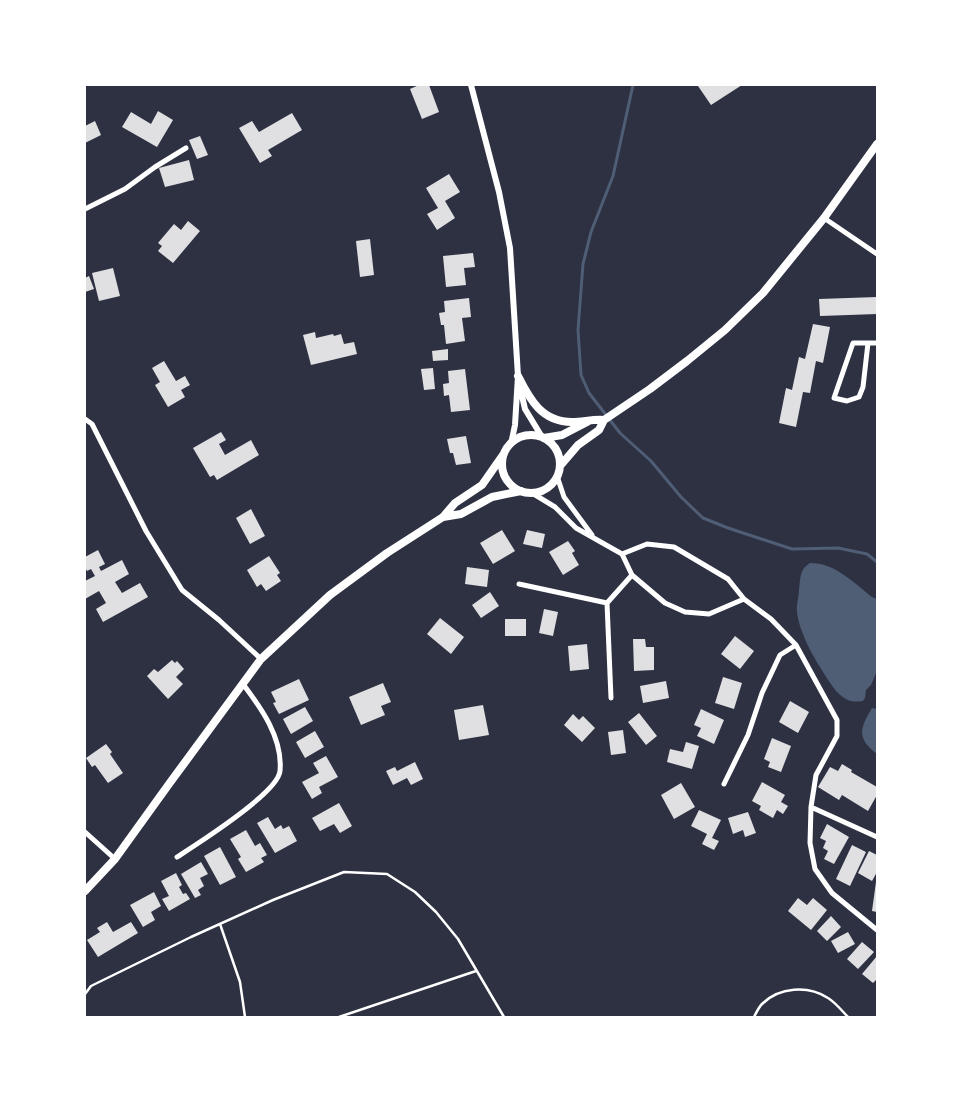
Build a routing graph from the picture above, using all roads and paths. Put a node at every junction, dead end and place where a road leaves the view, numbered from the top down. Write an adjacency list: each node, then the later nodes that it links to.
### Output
1 (471, 85): 9 (street)
2 (877, 144): 5 (main road)
3 (186, 148): 4 (street)
4 (85, 209)
5 (824, 218): 6 (street); 12 (main road)
6 (877, 254)
7 (868, 343): 7 (street); 8 (street)
8 (877, 343)
9 (518, 376): 11 (main road); 13 (street); 14 (street)
10 (85, 419): 28 (street)
11 (592, 420): 12 (main road); 13 (main road)
12 (604, 420): 16 (main road)
13 (543, 438): 14 (main road); 16 (main road)
14 (511, 444): 15 (main road)
15 (503, 455): 18 (main road); 20 (main road)
16 (560, 466): 17 (main road)
17 (557, 476): 19 (main road); 21 (street)
18 (521, 491): 19 (main road); 20 (main road)
19 (532, 493): 21 (street)
20 (443, 517): 28 (main road)
21 (592, 536): 22 (street)
22 (622, 554): 23 (street); 25 (street)
23 (632, 575): 25 (street); 26 (street)
24 (519, 584): 26 (street)
25 (744, 599): 27 (street)
26 (607, 602): 30 (street)
27 (796, 645): 31 (street); 32 (street)
28 (261, 660): 29 (main road)
29 (243, 684): 35 (street); 36 (main road)
30 (610, 698)
31 (724, 784)
32 (811, 806): 34 (street); 39 (street)
33 (85, 832): 36 (street)
34 (877, 837)
35 (177, 857)
36 (115, 859): 37 (main road)
37 (85, 891)
38 (220, 924): 40 (lane); 41 (lane); 42 (lane)
39 (877, 930)
40 (476, 970): 43 (lane); 44 (lane)
41 (85, 994)
42 (245, 1017)
43 (339, 1017)
44 (504, 1017)
45 (754, 1017): 46 (lane)
46 (848, 1017)

